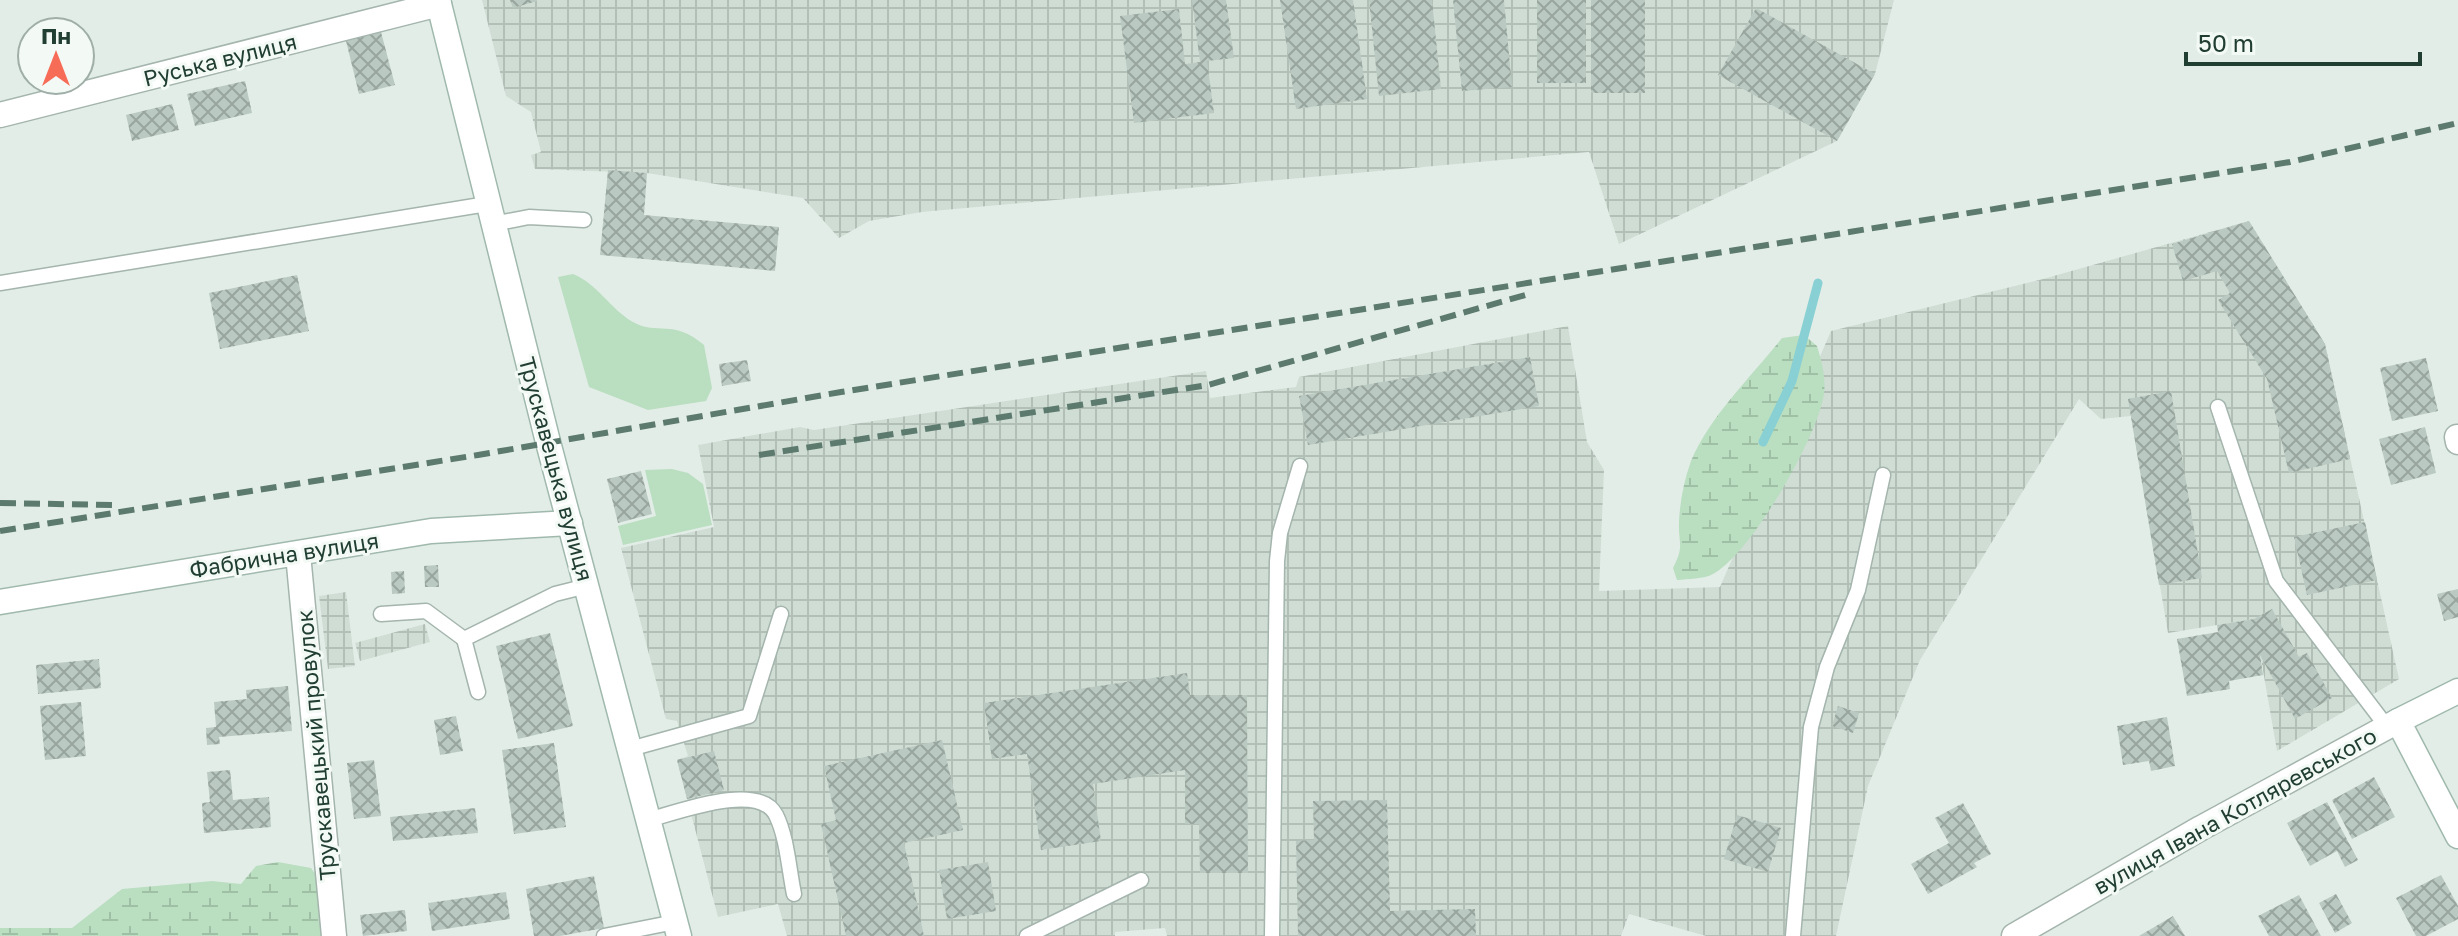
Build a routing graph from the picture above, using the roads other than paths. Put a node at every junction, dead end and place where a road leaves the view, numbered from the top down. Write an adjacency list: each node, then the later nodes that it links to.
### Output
1 (439, 2): 2 (street, Руська вулиця); 3 (street, Трускавецька вулиця)
2 (0, 115)
3 (490, 214): 4 (lane); 5 (lane); 9 (street, Трускавецька вулиця)
4 (584, 220)
5 (0, 283)
6 (2218, 407): 18 (lane)
7 (1300, 466): 28 (lane)
8 (1883, 475): 29 (lane)
9 (570, 523): 10 (street, Фабрична вулиця); 11 (street, Трускавецька вулиця)
10 (298, 554): 12 (street, Фабрична вулиця); 25 (street, Трускавецький провулок)
11 (587, 586): 15 (lane); 19 (street, Трускавецька вулиця)
12 (0, 602)
13 (381, 614): 15 (lane)
14 (781, 614): 19 (lane)
15 (464, 639): 17 (lane)
16 (2458, 691): 18 (street, вулиця Івана Котляревського)
17 (478, 692)
18 (2392, 724): 21 (street); 30 (street, вулиця Івана Котляревського)
19 (630, 749): 20 (street, Трускавецька вулиця)
20 (648, 820): 23 (lane); 24 (street, Трускавецька вулиця)
21 (2458, 836)
22 (1141, 880): 27 (lane)
23 (794, 894)
24 (677, 929): 26 (lane)
25 (334, 936)
26 (604, 936)
27 (1027, 936)
28 (1272, 936)
29 (1793, 936)
30 (2014, 936)

